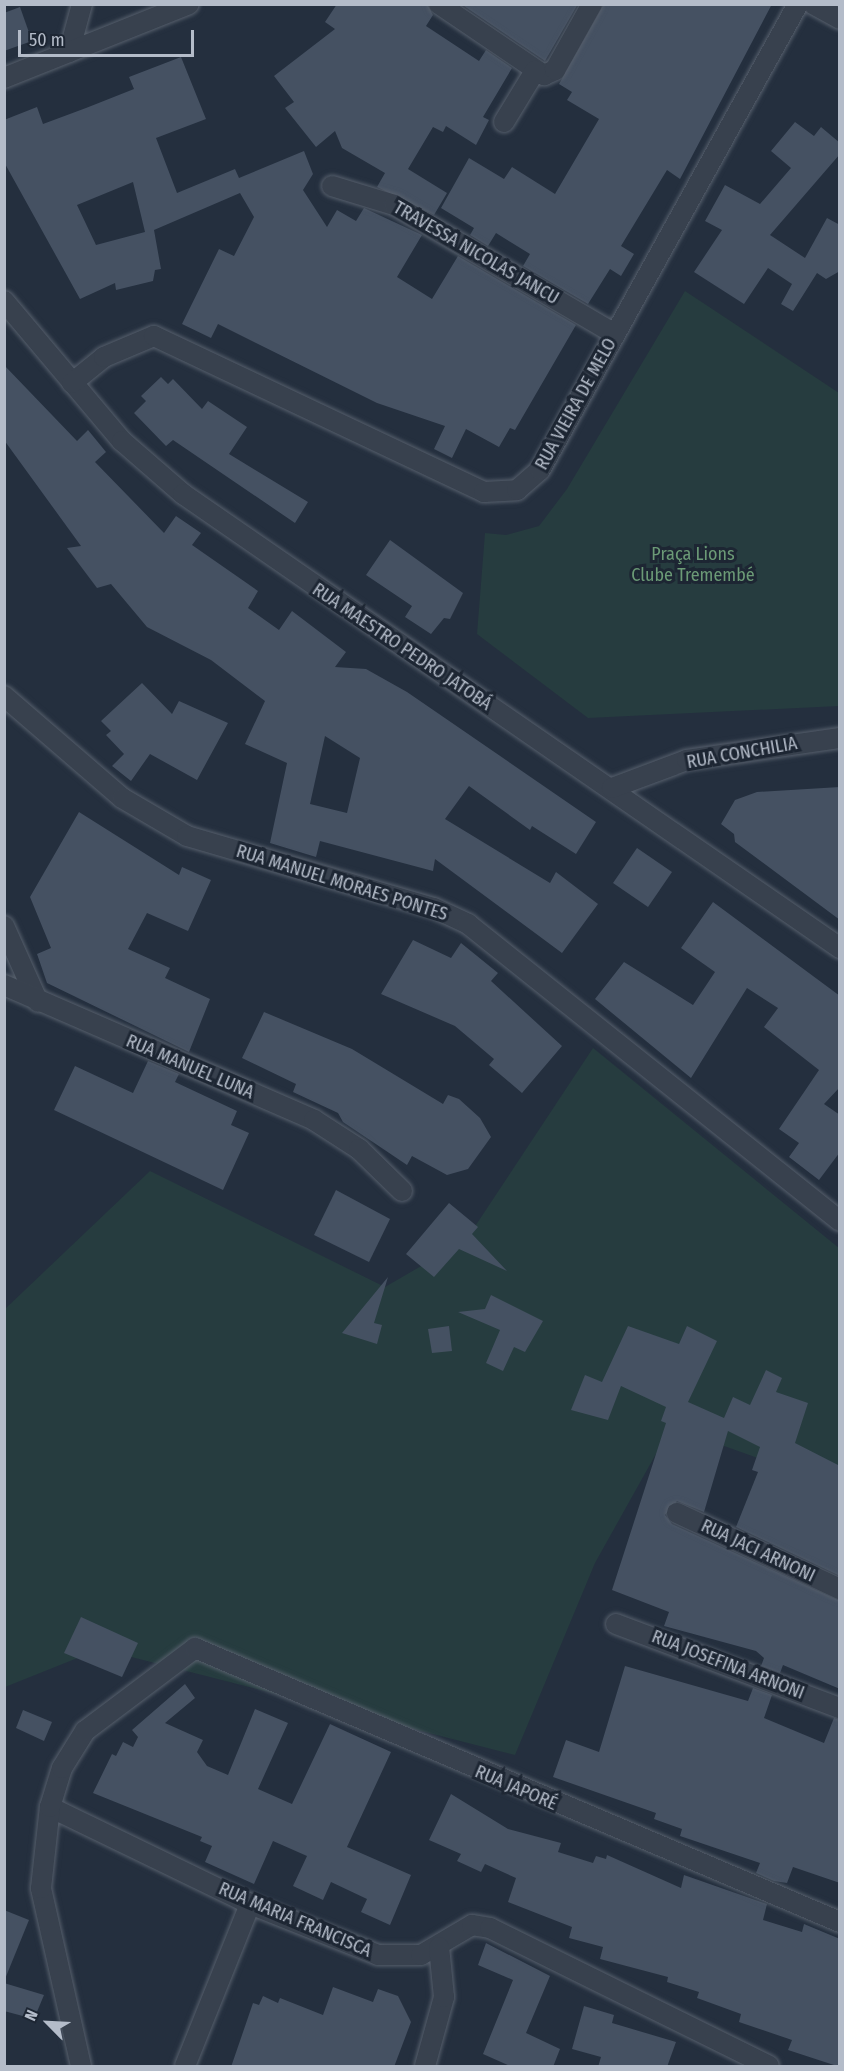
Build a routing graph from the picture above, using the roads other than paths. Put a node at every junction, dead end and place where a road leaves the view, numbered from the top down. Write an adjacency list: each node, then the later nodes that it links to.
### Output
1 (82, 4): 8 (street)
2 (189, 4): 8 (street)
3 (439, 4): 9 (street)
4 (592, 4): 9 (street)
5 (798, 4): 14 (street, RUA VIEIRA DE MELO)
6 (813, 4): 7 (street)
7 (840, 19)
8 (69, 52): 10 (street)
9 (535, 71): 11 (street)
10 (4, 78)
11 (504, 122)
12 (332, 186): 14 (street, TRAVESSA NICOLAS JANCU)
13 (4, 301): 15 (street, RUA MAESTRO PEDRO JATOBÁ)
14 (615, 334): 15 (street, RUA VIEIRA DE MELO)
15 (72, 383): 18 (street, RUA MAESTRO PEDRO JATOBÁ)
16 (4, 696): 24 (street, RUA MANUEL MORAES PONTES)
17 (840, 738): 18 (street, RUA CONCHILIA)
18 (612, 788): 20 (street, RUA MAESTRO PEDRO JATOBÁ)
19 (4, 926): 22 (street)
20 (840, 948)
21 (4, 985): 22 (street, RUA MANUEL LUNA)
22 (38, 1002): 23 (street, RUA MANUEL LUNA)
23 (402, 1191)
24 (840, 1221)
25 (677, 1513): 26 (street, RUA JACI ARNONI)
26 (840, 1589)
27 (616, 1623): 28 (street, RUA JOSEFINA ARNONI)
28 (840, 1708)
29 (50, 1807): 30 (street, RUA MARIA FRANCISCA); 31 (street, RUA JAPORÉ); 33 (street)
30 (250, 1904): 32 (street, RUA MARIA FRANCISCA); 34 (street)
31 (840, 1922)
32 (439, 1947): 35 (street); 36 (street, RUA MARIA FRANCISCA)
33 (81, 2067)
34 (185, 2067)
35 (425, 2067)
36 (769, 2067)

